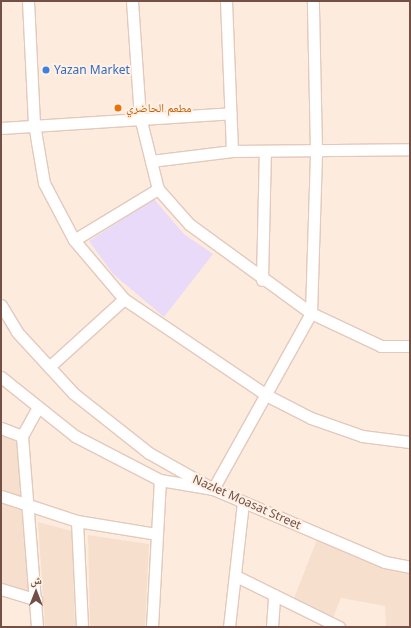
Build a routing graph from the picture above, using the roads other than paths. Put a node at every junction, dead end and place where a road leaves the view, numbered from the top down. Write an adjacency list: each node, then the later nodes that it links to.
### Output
1 (28, 1): 7 (street)
2 (132, 1): 6 (street)
3 (226, 1): 5 (street)
4 (310, 2): 10 (street)
5 (231, 112): 6 (street); 11 (street)
6 (140, 117): 7 (street); 13 (street)
7 (34, 124): 8 (street); 15 (street)
8 (1, 128)
9 (410, 149): 10 (street)
10 (316, 150): 12 (street); 19 (street)
11 (232, 151): 12 (street); 13 (street)
12 (265, 151): 16 (street)
13 (151, 161): 14 (street)
14 (158, 189): 15 (street); 16 (street)
15 (74, 240): 17 (street)
16 (262, 280): 19 (street)
17 (124, 299): 21 (street); 23 (street)
18 (1, 305): 21 (street, Nazlet Moasat Street)
19 (311, 312): 20 (street); 23 (street)
20 (410, 346)
21 (49, 367): 29 (street, Nazlet Moasat Street)
22 (1, 377): 24 (street)
23 (268, 396): 27 (street); 29 (street)
24 (38, 407): 26 (street); 28 (street)
25 (1, 428): 26 (street)
26 (22, 436): 32 (street)
27 (410, 442)
28 (160, 480): 29 (street); 34 (street)
29 (213, 489): 31 (street, Nazlet Moasat Street)
30 (1, 496): 32 (street)
31 (243, 502): 35 (street, Nazlet Moasat Street); 36 (street)
32 (28, 505): 33 (street); 39 (street)
33 (77, 521): 34 (street); 41 (street)
34 (156, 534): 42 (street)
35 (410, 567)
36 (236, 576): 38 (street); 43 (street)
37 (1, 589): 39 (street)
38 (274, 595): 44 (street); 45 (street)
39 (36, 600): 40 (street)
40 (37, 627)
41 (82, 627)
42 (152, 627)
43 (229, 627)
44 (272, 627)
45 (338, 627)

